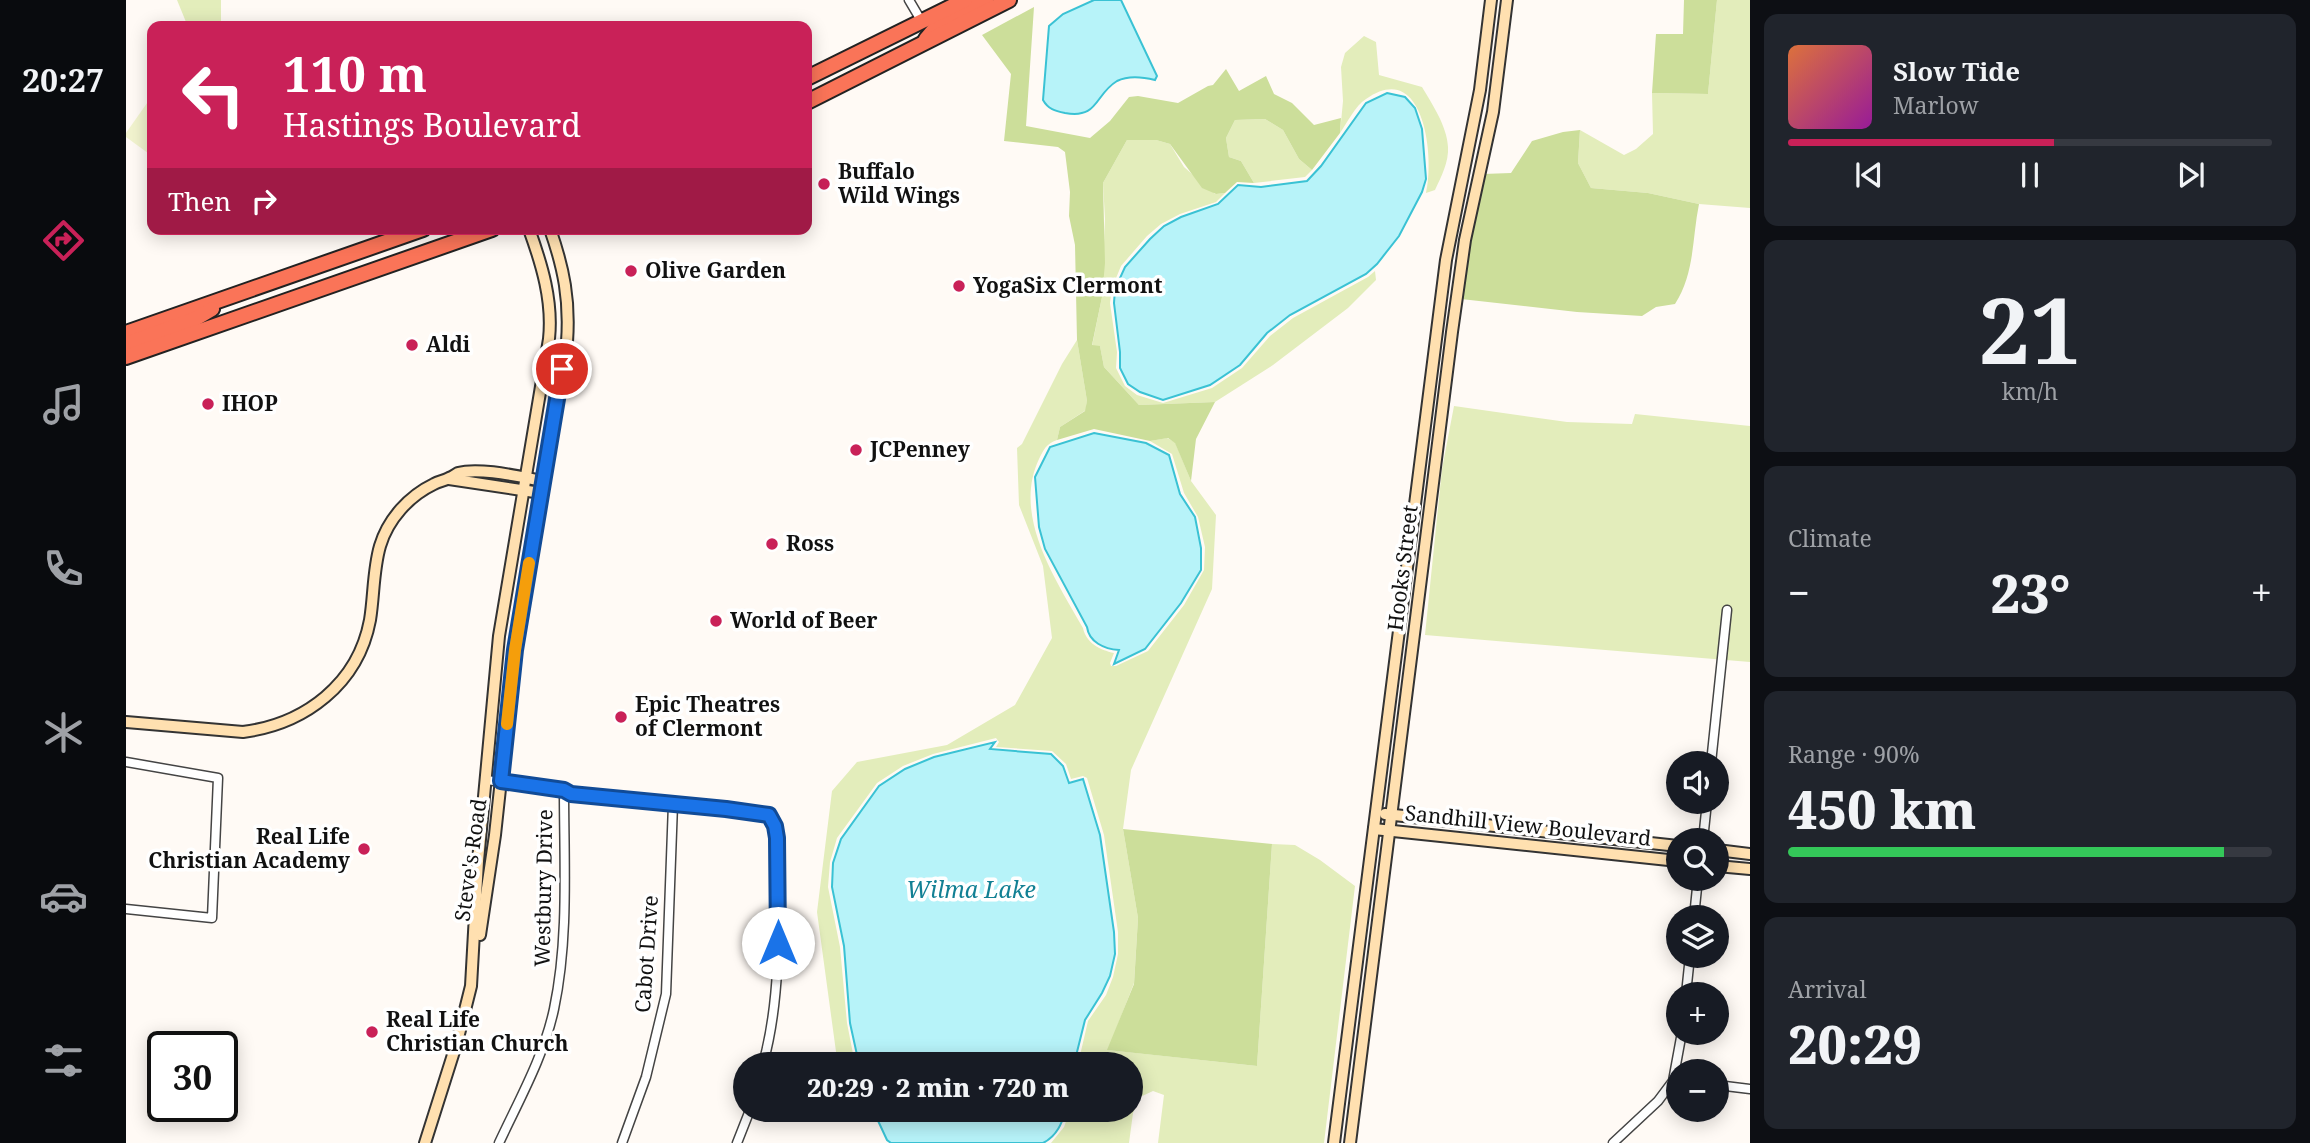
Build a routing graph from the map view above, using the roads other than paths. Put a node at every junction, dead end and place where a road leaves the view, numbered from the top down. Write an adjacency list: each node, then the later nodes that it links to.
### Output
1 (909, 0): 7 (street)
2 (965, 0): 7 (highway)
3 (986, 0): 8 (highway)
4 (1009, 0): 8 (highway)
5 (1491, 0): 25 (street, Hooks Street)
6 (1507, 0): 26 (street, Hooks Street)
7 (922, 22): 9 (highway); 10 (highway)
8 (924, 43): 11 (highway)
9 (812, 76)
10 (812, 90)
11 (812, 99)
12 (406, 235): 16 (highway)
13 (475, 235): 19 (highway)
14 (531, 235): 20 (street, Steve's Road)
15 (552, 235): 22 (street, Steve's Road)
16 (240, 292): 17 (highway); 18 (highway)
17 (126, 333)
18 (126, 344)
19 (126, 357)
20 (525, 478): 21 (street); 22 (street); 23 (street, Steve's Road)
21 (449, 479): 23 (street); 28 (street)
22 (543, 481): 24 (street, Steve's Road)
23 (523, 490): 24 (street); 31 (street, Steve's Road)
24 (541, 493): 32 (street, Steve's Road)
25 (1409, 549): 26 (street); 35 (street, Hooks Street)
26 (1425, 551): 36 (street, Hooks Street)
27 (1727, 610): 29 (street)
28 (126, 722)
29 (1712, 751)
30 (126, 762): 47 (street)
31 (486, 780): 32 (street); 48 (street, Steve's Road)
32 (501, 781): 33 (street); 48 (street, Steve's Road)
33 (564, 790): 34 (street); 57 (street, Westbury Drive)
34 (673, 804): 49 (street); 58 (street, Cabot Drive)
35 (1376, 813): 36 (street, Sandhill View Boulevard); 37 (street, Hooks Street)
36 (1392, 815): 38 (street, Hooks Street); 39 (street, Sandhill View Boulevard)
37 (1374, 829): 38 (street, Sandhill View Boulevard); 53 (street, Hooks Street)
38 (1391, 830): 41 (street, Sandhill View Boulevard); 54 (street, Hooks Street)
39 (1558, 833): 40 (street, Sandhill View Boulevard); 41 (street)
40 (1666, 845)
41 (1557, 848): 44 (street, Sandhill View Boulevard)
42 (1729, 851): 43 (street)
43 (1750, 854)
44 (1666, 860)
45 (1729, 867): 46 (street)
46 (1750, 869)
47 (126, 909)
48 (474, 958): 56 (street, Steve's Road)
49 (765, 1052)
50 (1729, 1086): 51 (street)
51 (1750, 1089)
52 (1666, 1092): 62 (street)
53 (1340, 1097): 54 (street); 60 (street, Hooks Street)
54 (1355, 1098): 61 (street, Hooks Street)
55 (745, 1122): 59 (street)
56 (425, 1143)
57 (499, 1143)
58 (621, 1143)
59 (737, 1143)
60 (1334, 1143)
61 (1350, 1143)
62 (1613, 1143)

